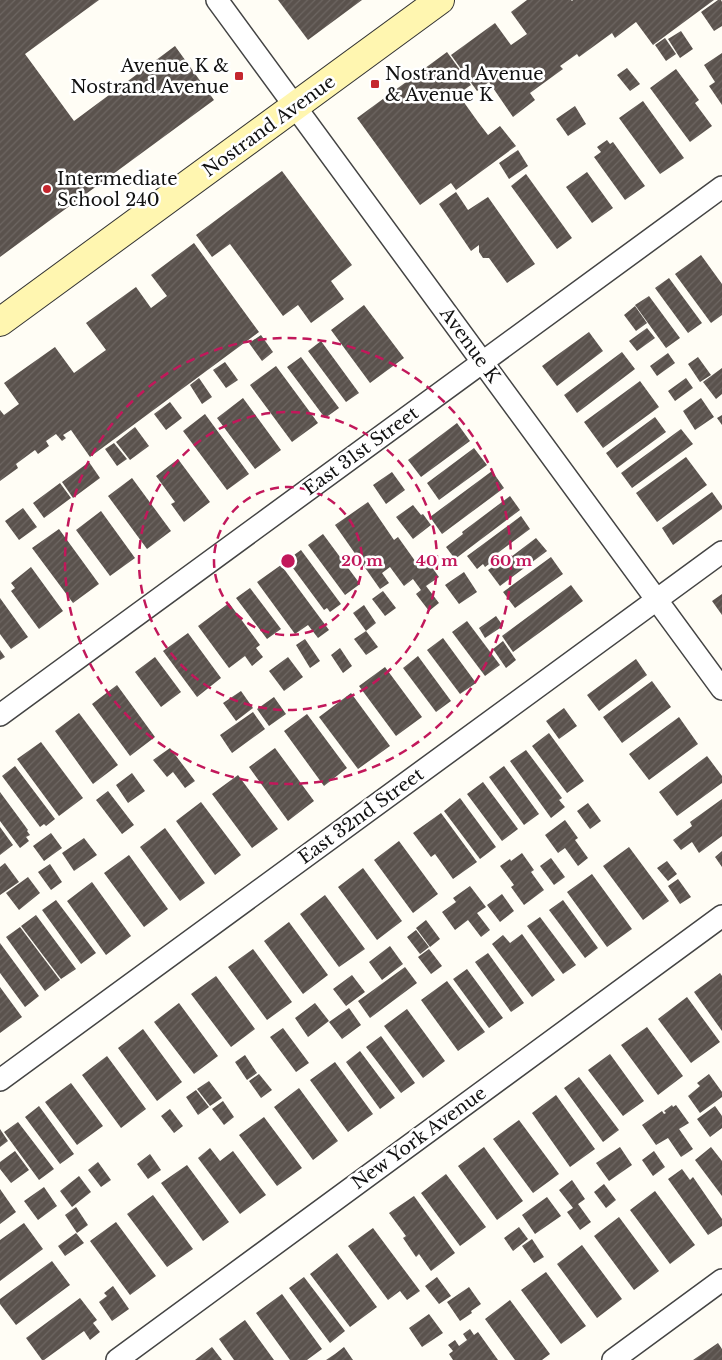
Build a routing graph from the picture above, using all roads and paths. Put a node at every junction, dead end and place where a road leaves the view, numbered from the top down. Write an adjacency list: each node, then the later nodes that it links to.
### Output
1 (217, 0): 3 (street, Avenue K)
2 (440, 0): 3 (main road, Nostrand Avenue)
3 (295, 106): 5 (main road, Nostrand Avenue); 6 (street, Avenue K)
4 (722, 186): 6 (street, East 31st Street)
5 (0, 322)
6 (482, 362): 8 (street, Avenue K); 10 (street, East 31st Street)
7 (722, 552): 8 (street, East 32nd Street)
8 (657, 600): 9 (street, Avenue K); 12 (street, East 32nd Street)
9 (722, 689)
10 (0, 715)
11 (722, 916): 14 (street, New York Avenue)
12 (0, 1080)
13 (722, 1280): 15 (street)
14 (117, 1360)
15 (613, 1360)

